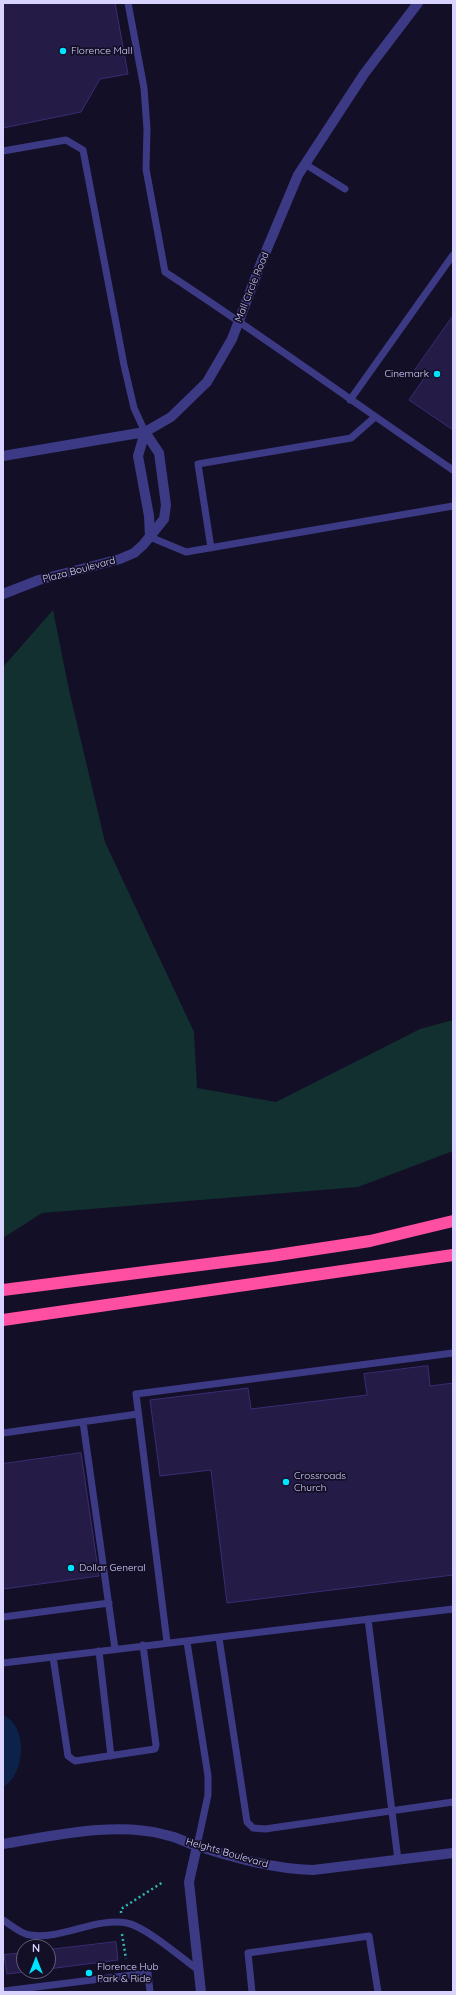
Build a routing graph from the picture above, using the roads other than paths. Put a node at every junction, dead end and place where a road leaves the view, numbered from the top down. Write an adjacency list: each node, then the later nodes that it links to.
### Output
1 (128, 3): 7 (lane)
2 (418, 3): 4 (street, Mall Circle Road)
3 (3, 151): 10 (lane)
4 (305, 164): 5 (lane); 7 (street, Mall Circle Road)
5 (345, 189)
6 (453, 255): 8 (lane)
7 (238, 320): 8 (lane); 10 (street, Mall Circle Road)
8 (350, 400): 9 (lane)
9 (375, 417): 12 (lane); 15 (lane)
10 (145, 432): 11 (street, Mall Circle Road); 14 (street); 14 (street, Plaza Boulevard)
11 (3, 456)
12 (453, 470)
13 (453, 506): 15 (lane)
14 (150, 538): 15 (lane); 16 (street, Plaza Boulevard)
15 (211, 548)
16 (3, 594)
17 (453, 1221): 19 (highway)
18 (453, 1255): 20 (highway)
19 (3, 1290)
20 (3, 1320)
21 (453, 1353): 22 (lane)
22 (138, 1414): 23 (lane); 30 (lane)
23 (83, 1422): 24 (lane); 25 (lane)
24 (3, 1433)
25 (109, 1603): 27 (lane); 33 (lane)
26 (453, 1609): 28 (lane)
27 (3, 1617)
28 (368, 1619): 29 (lane); 39 (lane)
29 (219, 1638): 31 (lane); 39 (lane)
30 (167, 1642): 31 (lane); 32 (lane)
31 (187, 1642): 41 (lane)
32 (143, 1645): 33 (lane); 37 (lane)
33 (115, 1649): 34 (lane)
34 (99, 1651): 35 (lane); 37 (lane)
35 (52, 1657): 36 (lane); 37 (lane)
36 (3, 1663)
37 (111, 1756)
38 (453, 1802): 39 (lane)
39 (392, 1810): 43 (lane)
40 (3, 1844): 41 (street, Heights Boulevard)
41 (197, 1846): 43 (street, Heights Boulevard); 45 (street)
42 (453, 1853): 43 (street, Heights Boulevard)
43 (398, 1860)
44 (3, 1920): 45 (lane)
45 (198, 1970): 48 (street)
46 (3, 1990): 47 (lane)
47 (150, 1992)
48 (201, 1992)
49 (252, 1992): 50 (lane)
50 (378, 1992)

